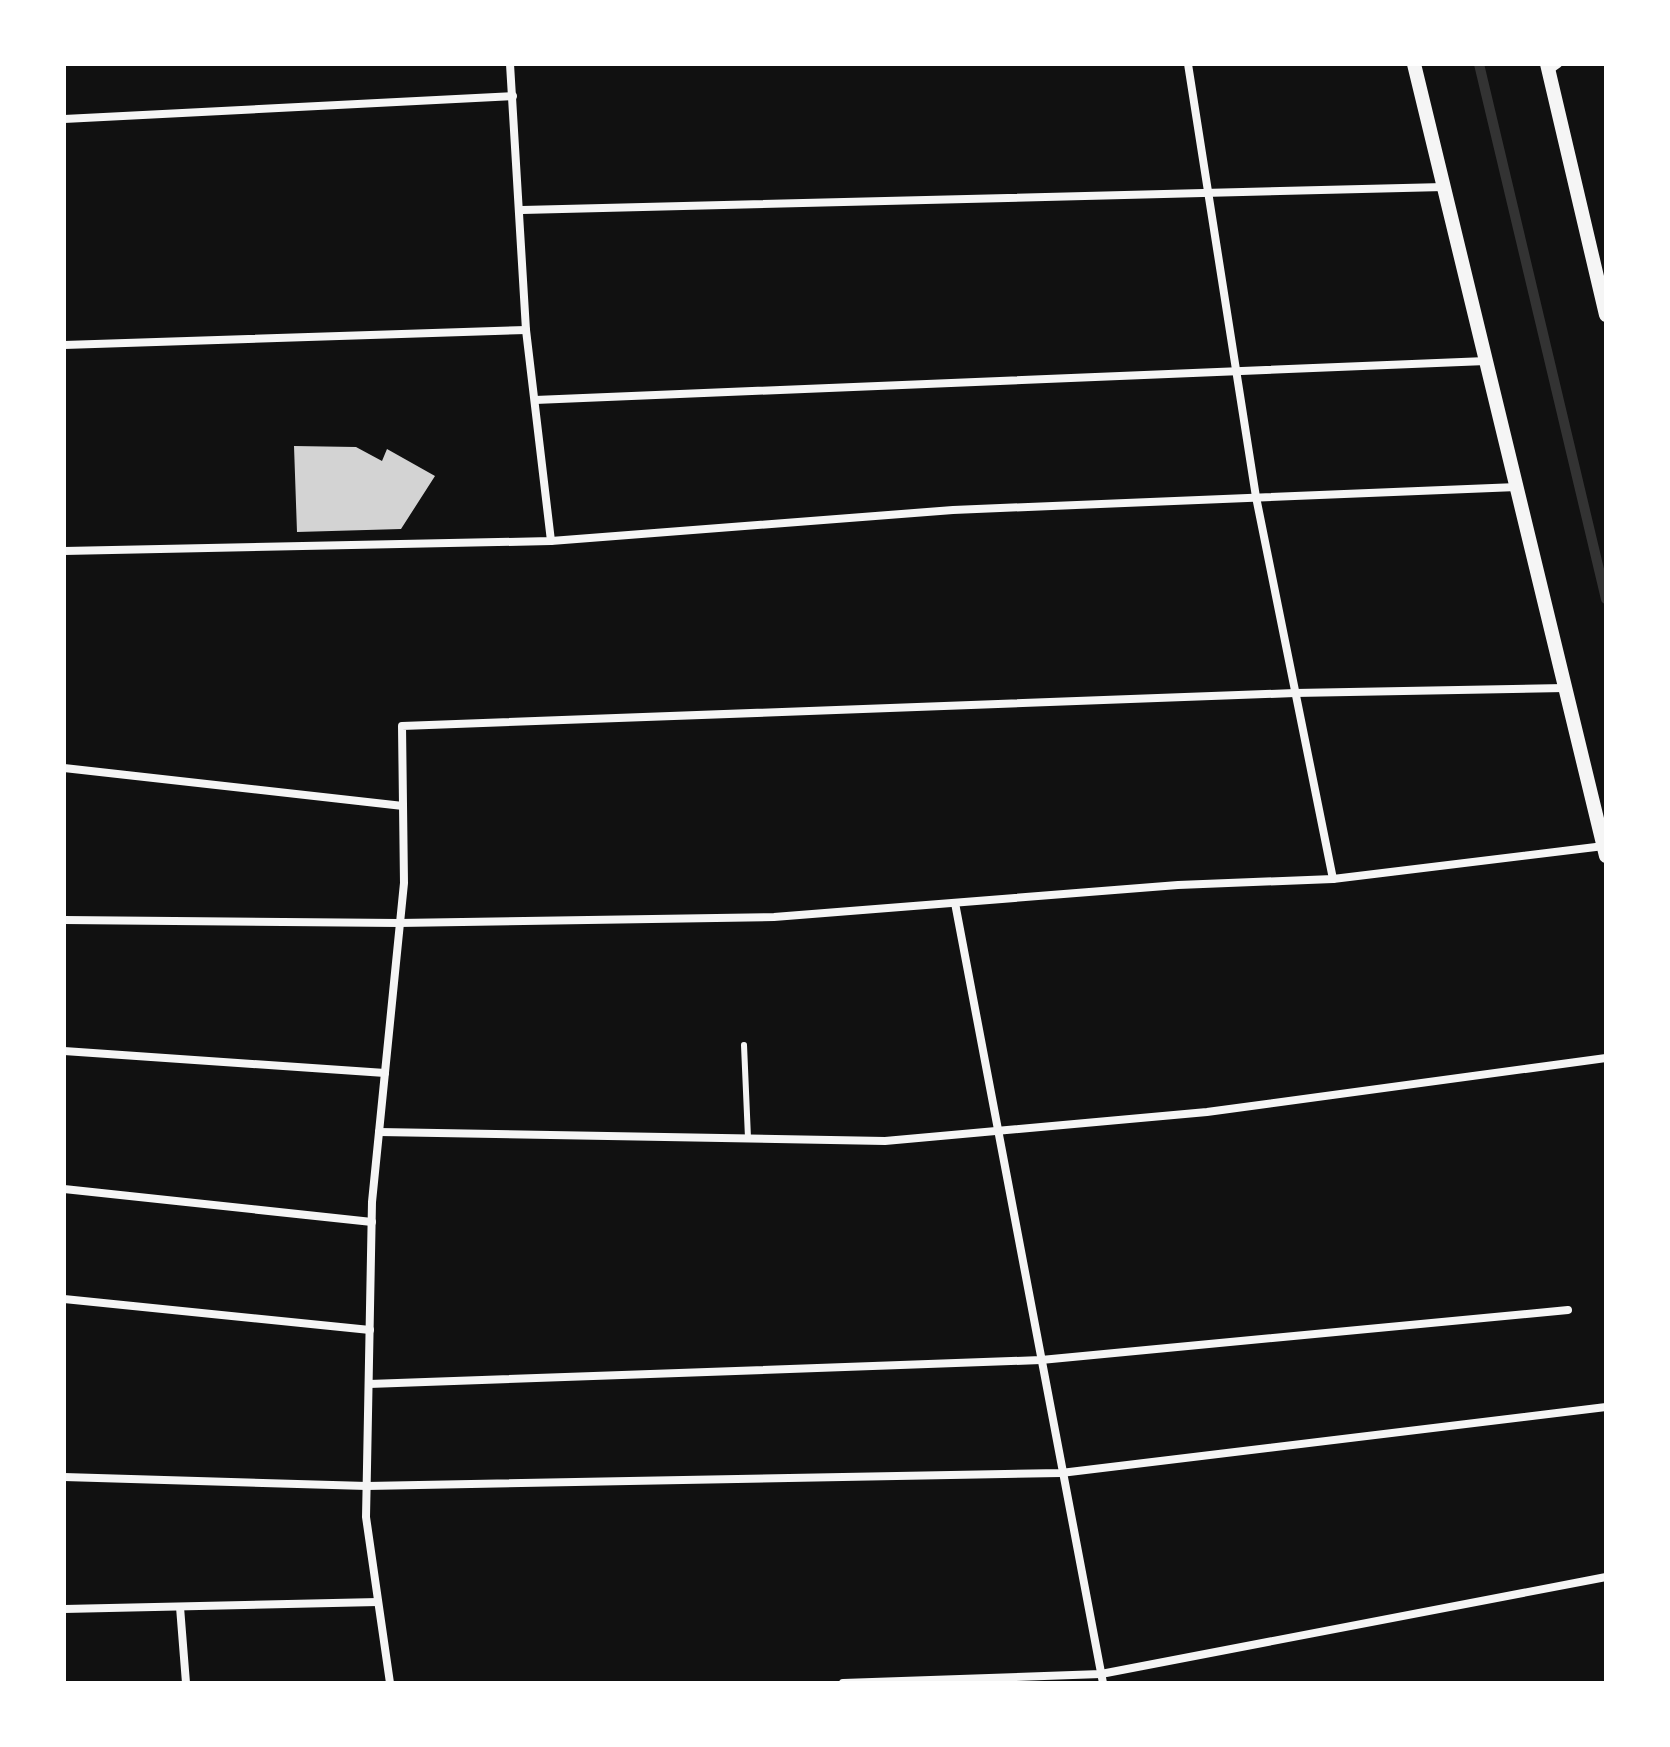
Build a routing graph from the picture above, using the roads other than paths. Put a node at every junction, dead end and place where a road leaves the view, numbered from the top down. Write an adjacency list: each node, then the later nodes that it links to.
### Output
1 (510, 64): 5 (street)
2 (1188, 64): 8 (street)
3 (1414, 64): 7 (street)
4 (1551, 66): 10 (street)
5 (513, 96): 6 (street); 9 (street)
6 (64, 119)
7 (1444, 187): 8 (street); 13 (street)
8 (1210, 193): 9 (street); 14 (street)
9 (522, 210): 11 (street)
10 (1606, 315)
11 (526, 330): 12 (street); 15 (street)
12 (64, 345)
13 (1486, 361): 14 (street); 16 (street)
14 (1236, 371): 15 (street); 17 (street)
15 (535, 400): 18 (street)
16 (1517, 487): 17 (street); 20 (street)
17 (1256, 497): 18 (street); 21 (street)
18 (551, 541): 19 (street)
19 (64, 551)
20 (1565, 688): 21 (street); 24 (street)
21 (1295, 693): 23 (street); 25 (street)
22 (64, 768): 23 (street)
23 (403, 806): 28 (street)
24 (1605, 851): 25 (street)
25 (1333, 879): 26 (street)
26 (955, 903): 28 (street); 33 (street)
27 (64, 920): 28 (street)
28 (399, 923): 32 (street)
29 (744, 1045): 35 (lane)
30 (64, 1051): 32 (street)
31 (1606, 1058): 33 (street)
32 (385, 1073): 34 (street)
33 (1000, 1130): 35 (street); 41 (street)
34 (379, 1132): 35 (street); 37 (street)
35 (748, 1138)
36 (64, 1189): 37 (street)
37 (372, 1222): 40 (street)
38 (64, 1299): 40 (street)
39 (1568, 1310): 41 (street)
40 (370, 1330): 42 (street)
41 (1041, 1360): 42 (street); 44 (street)
42 (369, 1384): 46 (street)
43 (1606, 1407): 44 (street)
44 (1061, 1473): 46 (street); 51 (street)
45 (64, 1477): 46 (street)
46 (367, 1486): 48 (street)
47 (1606, 1577): 51 (street)
48 (378, 1602): 49 (street); 53 (street)
49 (180, 1607): 50 (street); 52 (street)
50 (64, 1609)
51 (1102, 1678): 54 (street)
52 (186, 1683)
53 (390, 1683)
54 (843, 1683)

